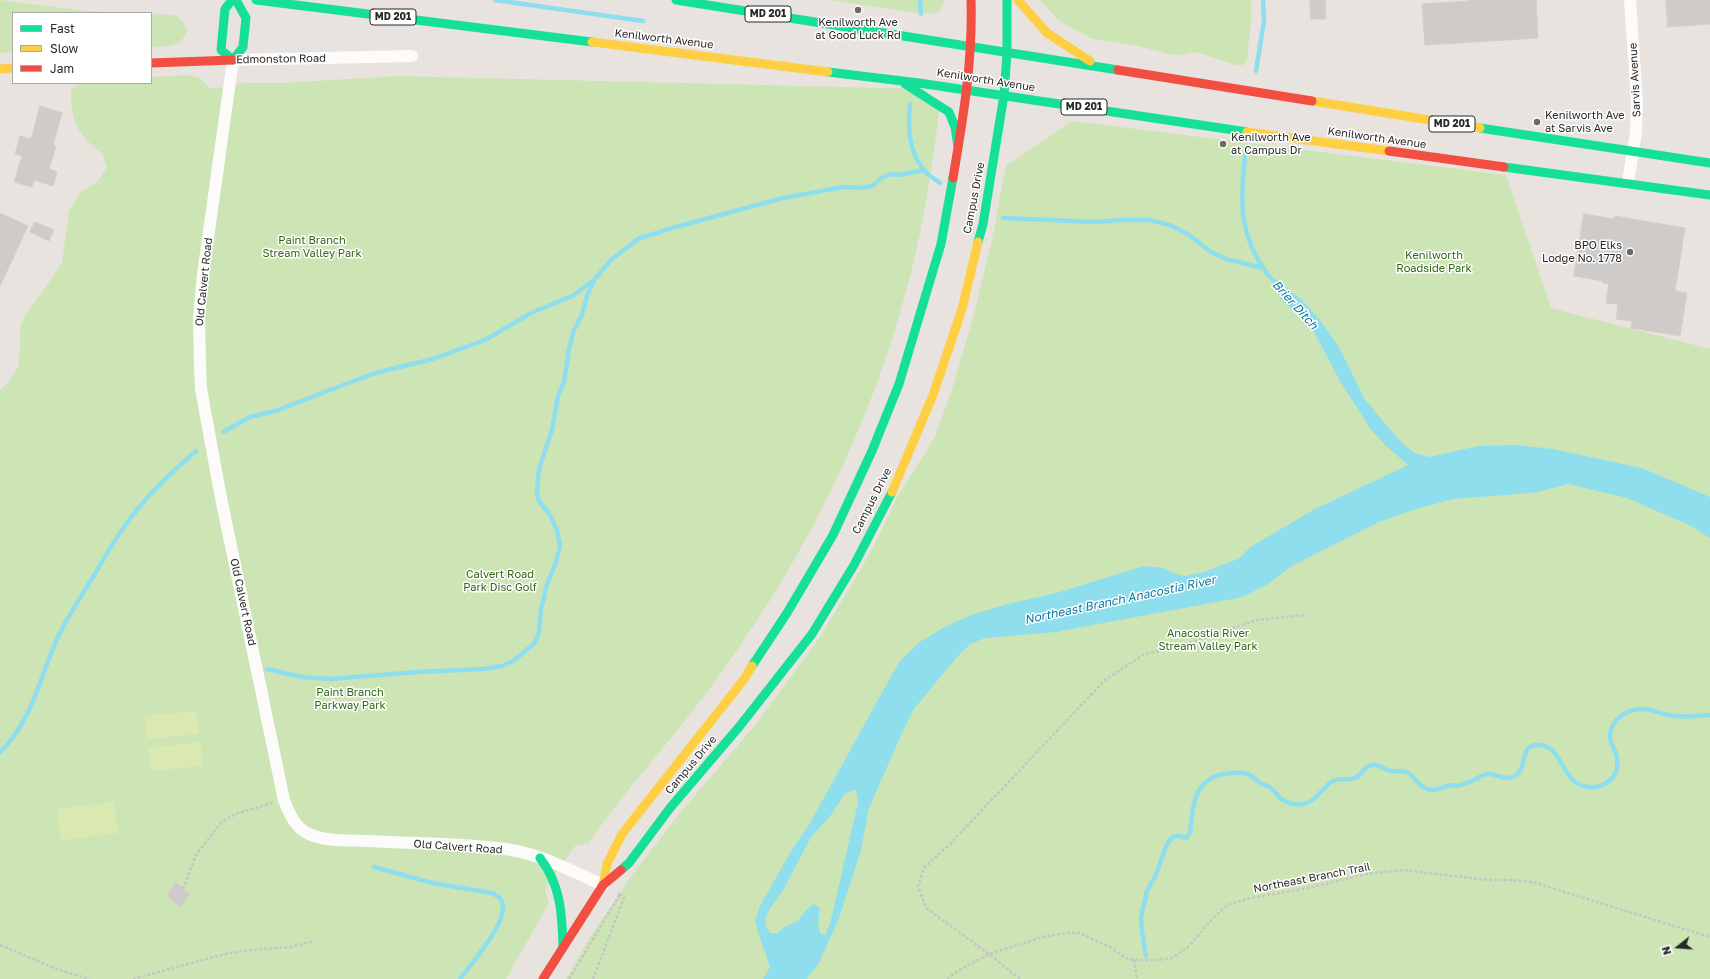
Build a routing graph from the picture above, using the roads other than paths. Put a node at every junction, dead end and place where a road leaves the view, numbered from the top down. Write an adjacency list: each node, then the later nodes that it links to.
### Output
1 (232, 0): 12 (main road)
2 (236, 0): 12 (main road, Old Calvert Road)
3 (256, 0): 17 (main road, Kenilworth Avenue / MD 201)
4 (676, 0): 9 (main road, MD 201)
5 (971, 0): 9 (main road, Campus Drive)
6 (1007, 0): 10 (main road, Campus Drive)
7 (1018, 0): 14 (main road)
8 (1630, 0): 21 (street, Sarvis Avenue)
9 (971, 47): 10 (main road, MD 201); 18 (main road, Campus Drive)
10 (1007, 53): 14 (main road, MD 201); 19 (main road, Campus Drive)
11 (412, 56): 12 (street, Edmonston Road)
12 (233, 60): 13 (main road, Edmonston Road); 25 (street, Old Calvert Road)
13 (152, 63)
14 (1098, 66): 21 (main road, MD 201)
15 (0, 68): 16 (main road)
16 (12, 68)
17 (898, 80): 18 (main road, Kenilworth Avenue / MD 201); 20 (main road)
18 (967, 90): 19 (main road, Kenilworth Avenue / MD 201); 20 (main road, Campus Drive)
19 (1004, 95): 23 (main road, Kenilworth Avenue / MD 201); 26 (main road, Campus Drive)
20 (958, 147): 26 (main road, Campus Drive)
21 (1633, 152): 22 (main road, MD 201); 23 (street, Sarvis Avenue)
22 (1710, 163)
23 (1628, 183): 24 (main road, Kenilworth Avenue / MD 201)
24 (1710, 195)
25 (540, 858): 26 (street, Old Calvert Road); 27 (main road)
26 (603, 885): 27 (main road, Campus Drive)
27 (563, 947): 28 (main road, Campus Drive)
28 (543, 979)

